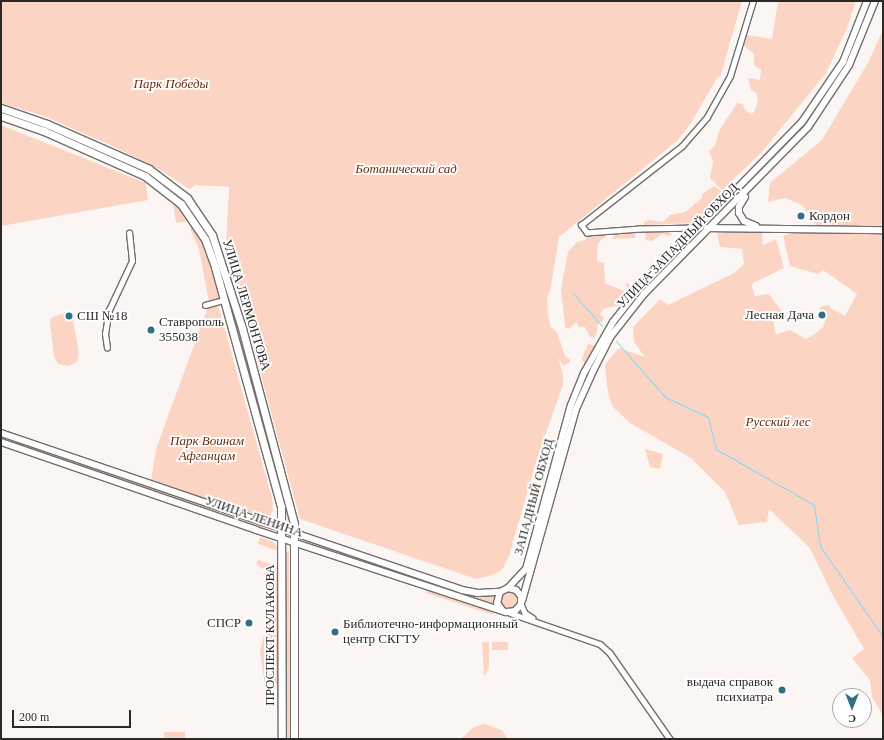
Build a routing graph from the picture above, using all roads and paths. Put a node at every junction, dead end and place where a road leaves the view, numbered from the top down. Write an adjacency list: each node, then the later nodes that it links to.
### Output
1 (753, 1): 7 (street)
2 (867, 1): 7 (main road, УЛИЦА ЗАПАДНЫЙ ОБХОД)
3 (875, 1): 6 (main road, УЛИЦА ЗАПАДНЫЙ ОБХОД)
4 (1, 108): 15 (main road, УЛИЦА ЛЕРМОНТОВА)
5 (1, 116): 12 (main road, УЛИЦА ЛЕРМОНТОВА)
6 (769, 169): 8 (main road, УЛИЦА ЗАПАДНЫЙ ОБХОД); 9 (main road)
7 (700, 228): 8 (main road); 17 (main road, УЛИЦА ЗАПАДНЫЙ ОБХОД)
8 (710, 228): 9 (main road); 26 (main road, УЛИЦА ЗАПАДНЫЙ ОБХОД)
9 (769, 228): 10 (main road)
10 (883, 230)
11 (128, 233): 14 (street)
12 (224, 300): 13 (street); 16 (main road, УЛИЦА ЛЕРМОНТОВА)
13 (205, 305)
14 (107, 348)
15 (258, 388): 16 (main road); 21 (main road, УЛИЦА ЛЕРМОНТОВА)
16 (248, 390): 20 (main road, УЛИЦА ЛЕРМОНТОВА)
17 (571, 405): 24 (main road, ЗАПАДНЫЙ ОБХОД)
18 (1, 432): 20 (main road, УЛИЦА ЛЕНИНА)
19 (1, 442): 22 (main road, УЛИЦА ЛЕНИНА)
20 (282, 530): 21 (main road, УЛИЦА ЛЕНИНА); 22 (main road, ПРОСПЕКТ КУЛАКОВА)
21 (295, 534): 23 (main road, ПРОСПЕКТ КУЛАКОВА); 25 (main road, УЛИЦА ЛЕНИНА)
22 (282, 539): 23 (main road, УЛИЦА ЛЕНИНА); 30 (main road, ПРОСПЕКТ КУЛАКОВА)
23 (295, 543): 27 (main road, УЛИЦА ЛЕНИНА); 31 (main road, ПРОСПЕКТ КУЛАКОВА)
24 (508, 588): 25 (main road); 26 (main road)
25 (500, 592): 27 (main road)
26 (521, 602): 28 (main road); 29 (street)
27 (502, 610): 28 (main road)
28 (510, 613): 29 (street)
29 (546, 625): 32 (street)
30 (282, 739)
31 (294, 739)
32 (670, 739)

